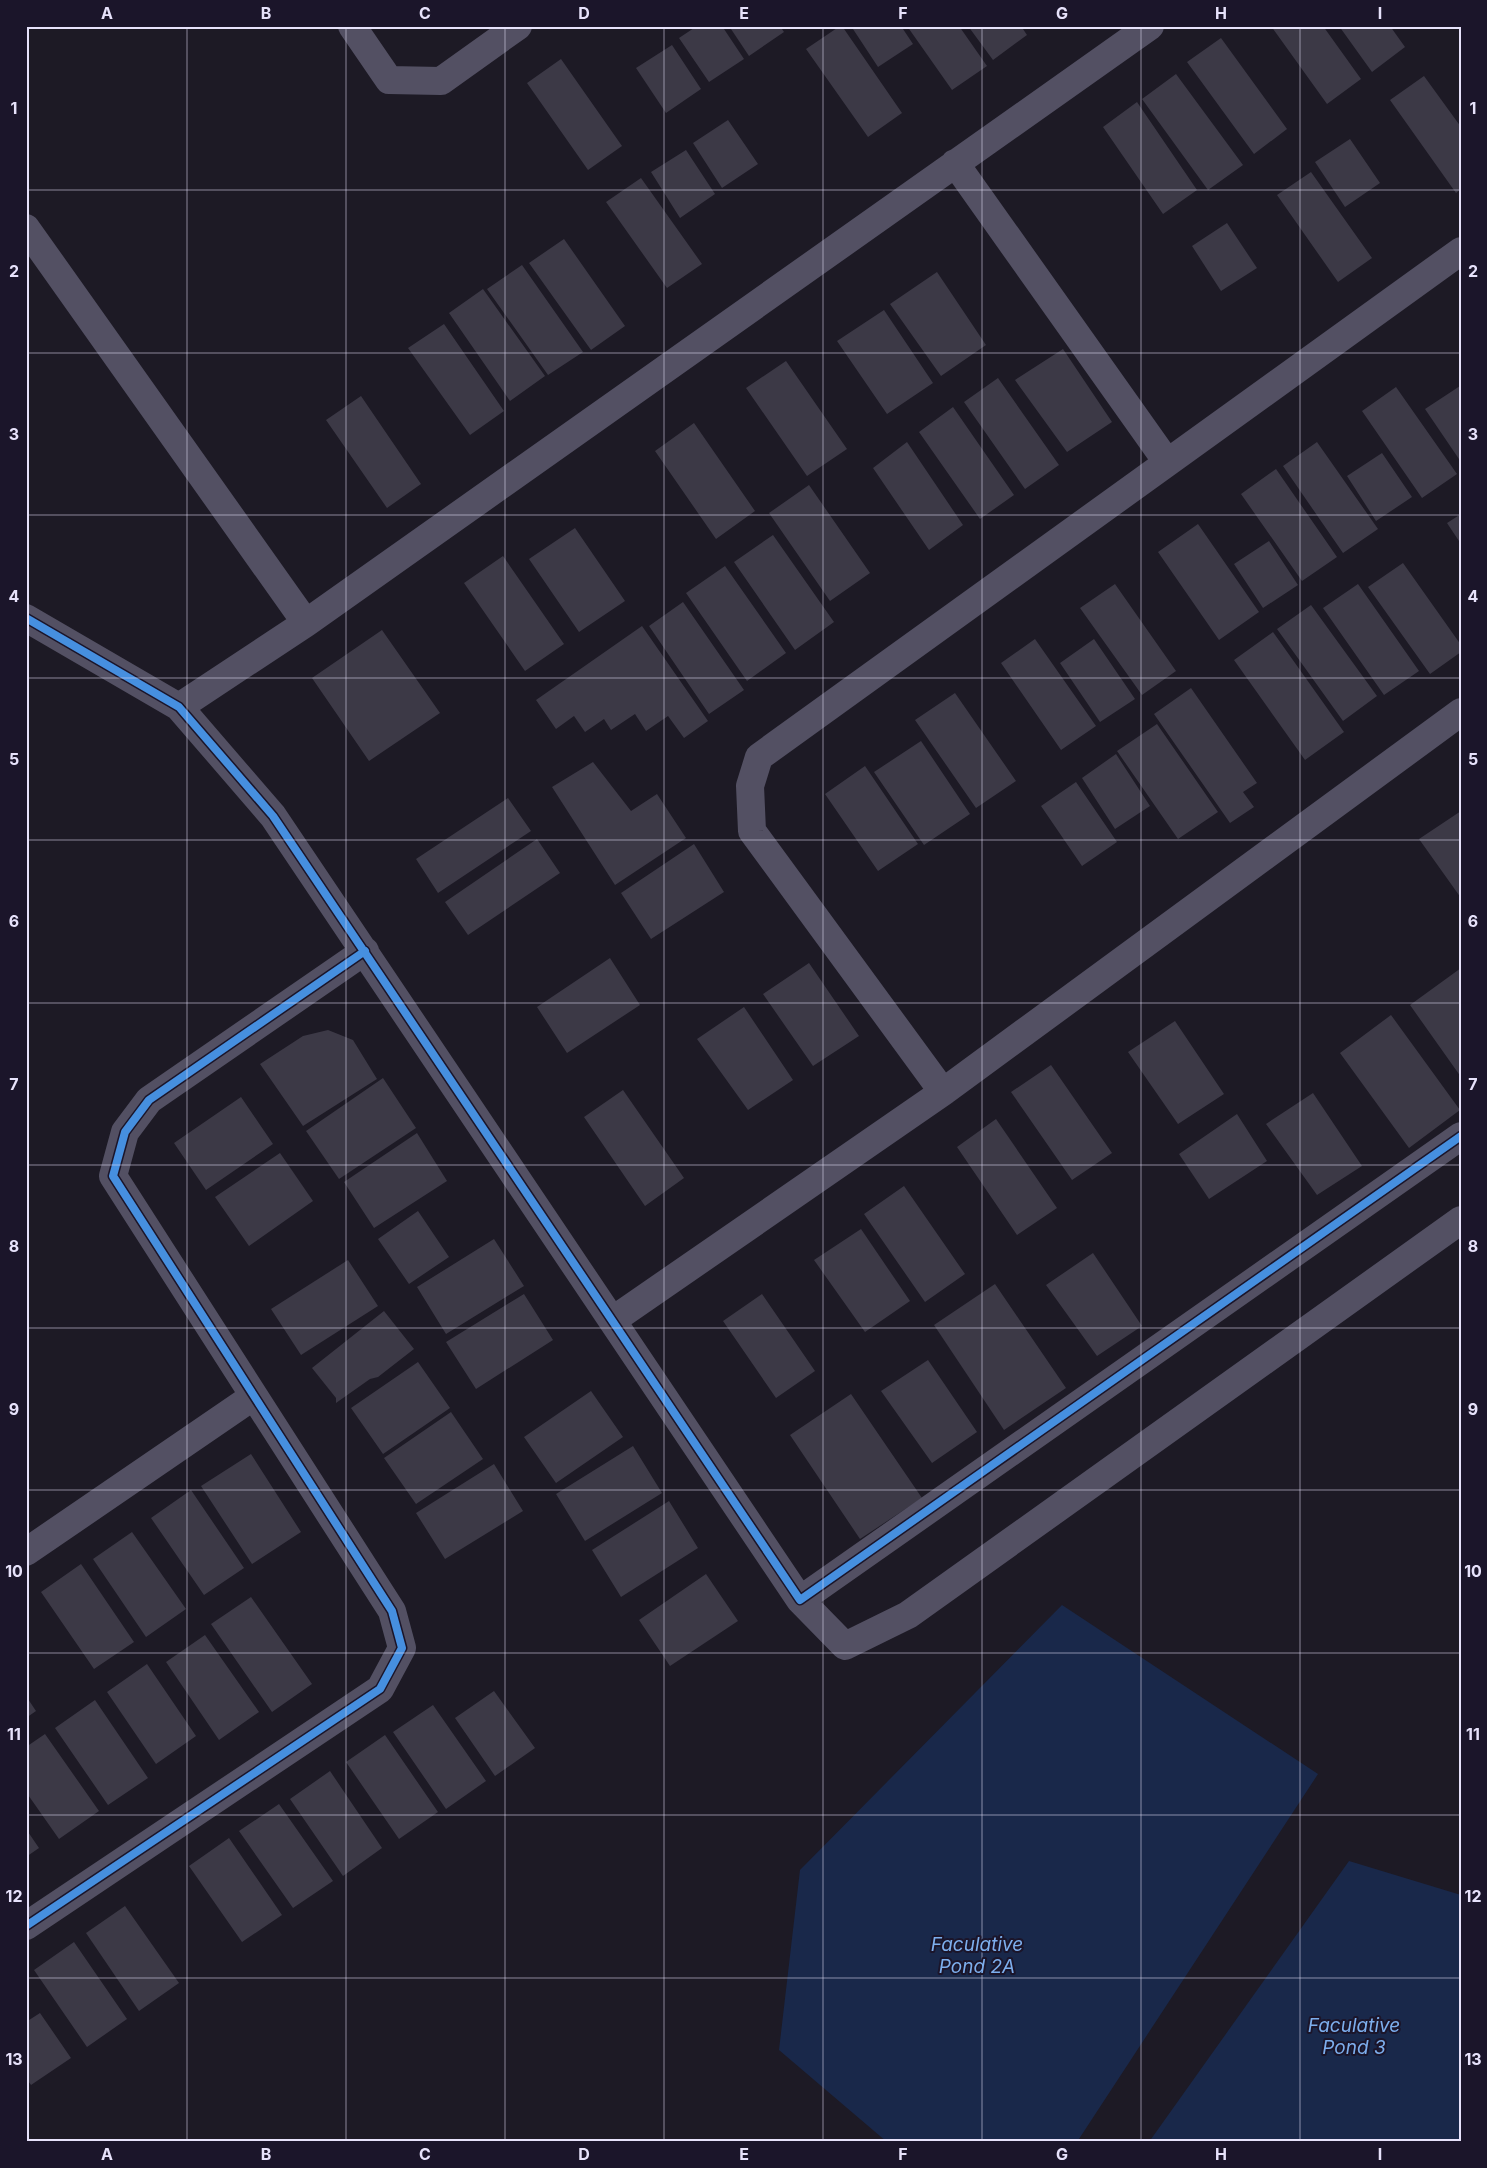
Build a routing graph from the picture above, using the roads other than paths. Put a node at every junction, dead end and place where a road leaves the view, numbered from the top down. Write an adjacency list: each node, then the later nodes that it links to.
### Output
1 (352, 26): 2 (street)
2 (518, 26)
3 (1150, 26): 4 (street)
4 (955, 164): 7 (street); 9 (street)
5 (26, 228): 9 (street)
6 (1461, 251): 7 (street)
7 (1167, 462): 13 (street)
8 (26, 618): 10 (street)
9 (306, 623): 10 (street)
10 (178, 707): 12 (street)
11 (1461, 712): 13 (street)
12 (365, 952): 16 (street); 17 (street)
13 (943, 1092): 16 (street)
14 (1461, 1136): 19 (street)
15 (1461, 1220): 19 (street)
16 (612, 1320): 19 (street)
17 (254, 1396): 18 (street); 20 (street)
18 (26, 1552)
19 (800, 1600)
20 (26, 1926)

